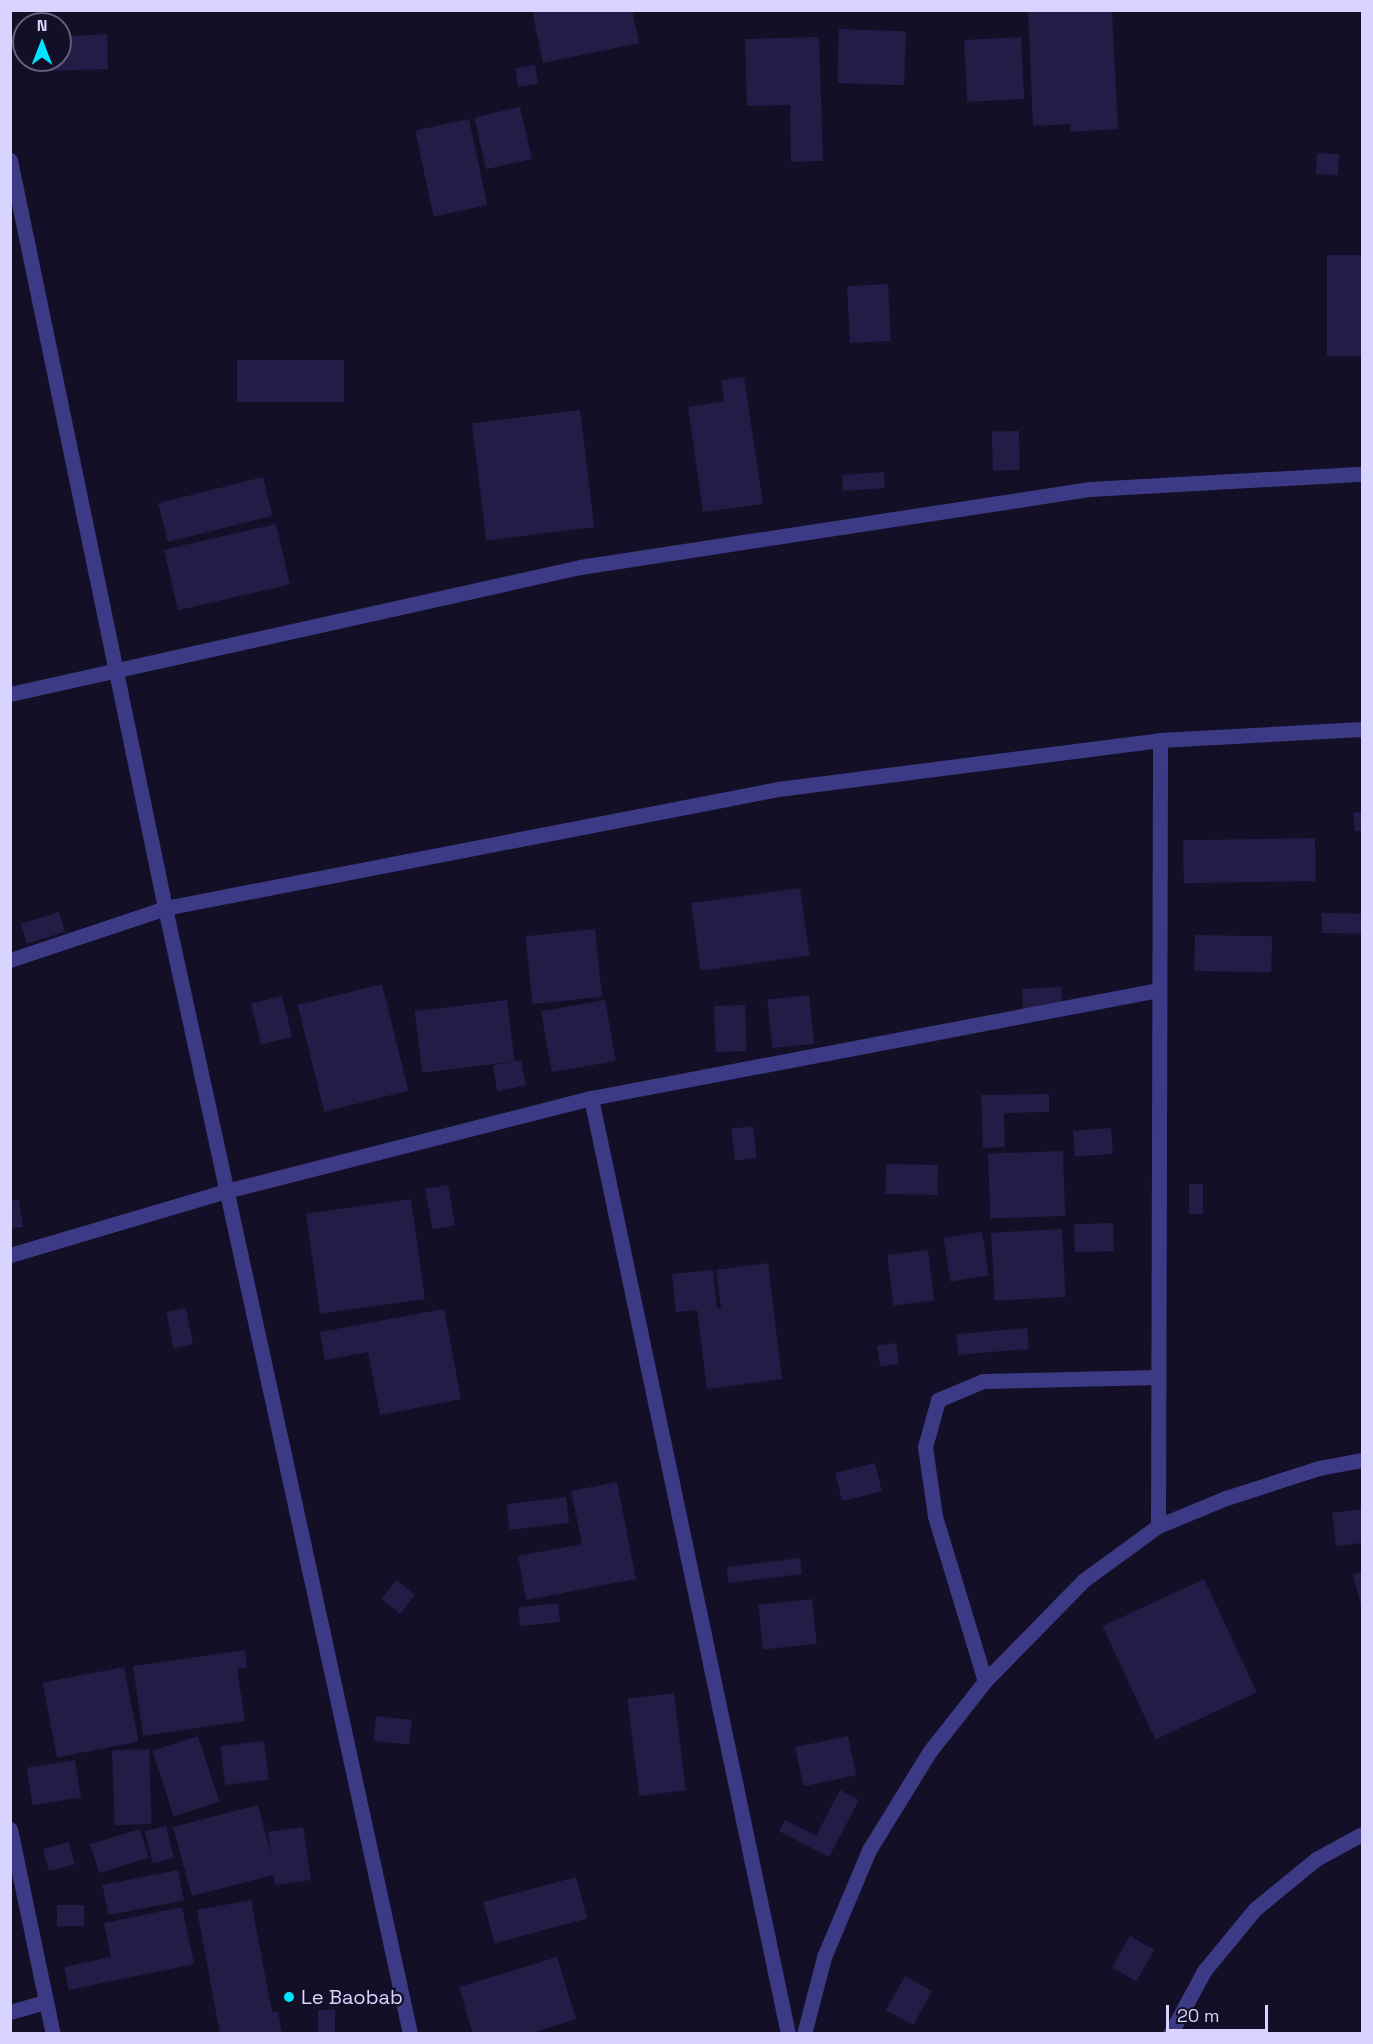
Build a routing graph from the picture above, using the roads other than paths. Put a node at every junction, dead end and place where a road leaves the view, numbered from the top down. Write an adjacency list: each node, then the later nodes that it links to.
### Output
1 (10, 160): 3 (street)
2 (1362, 474): 3 (street)
3 (115, 668): 4 (street); 7 (street)
4 (10, 694)
5 (1362, 729): 6 (street)
6 (1160, 740): 7 (street); 9 (street)
7 (165, 908): 8 (street); 11 (street)
8 (10, 960)
9 (1158, 990): 10 (street); 13 (street)
10 (591, 1098): 11 (street); 23 (street)
11 (226, 1191): 12 (street); 22 (street)
12 (10, 1255)
13 (1158, 1377): 15 (street); 16 (street)
14 (1362, 1460): 15 (street)
15 (1158, 1526): 16 (street)
16 (985, 1681): 24 (street)
17 (10, 1829): 19 (street)
18 (1362, 1834): 25 (street)
19 (46, 2002): 20 (street); 21 (street)
20 (10, 2012)
21 (53, 2034)
22 (410, 2034)
23 (788, 2034)
24 (804, 2034)
25 (1170, 2034)

